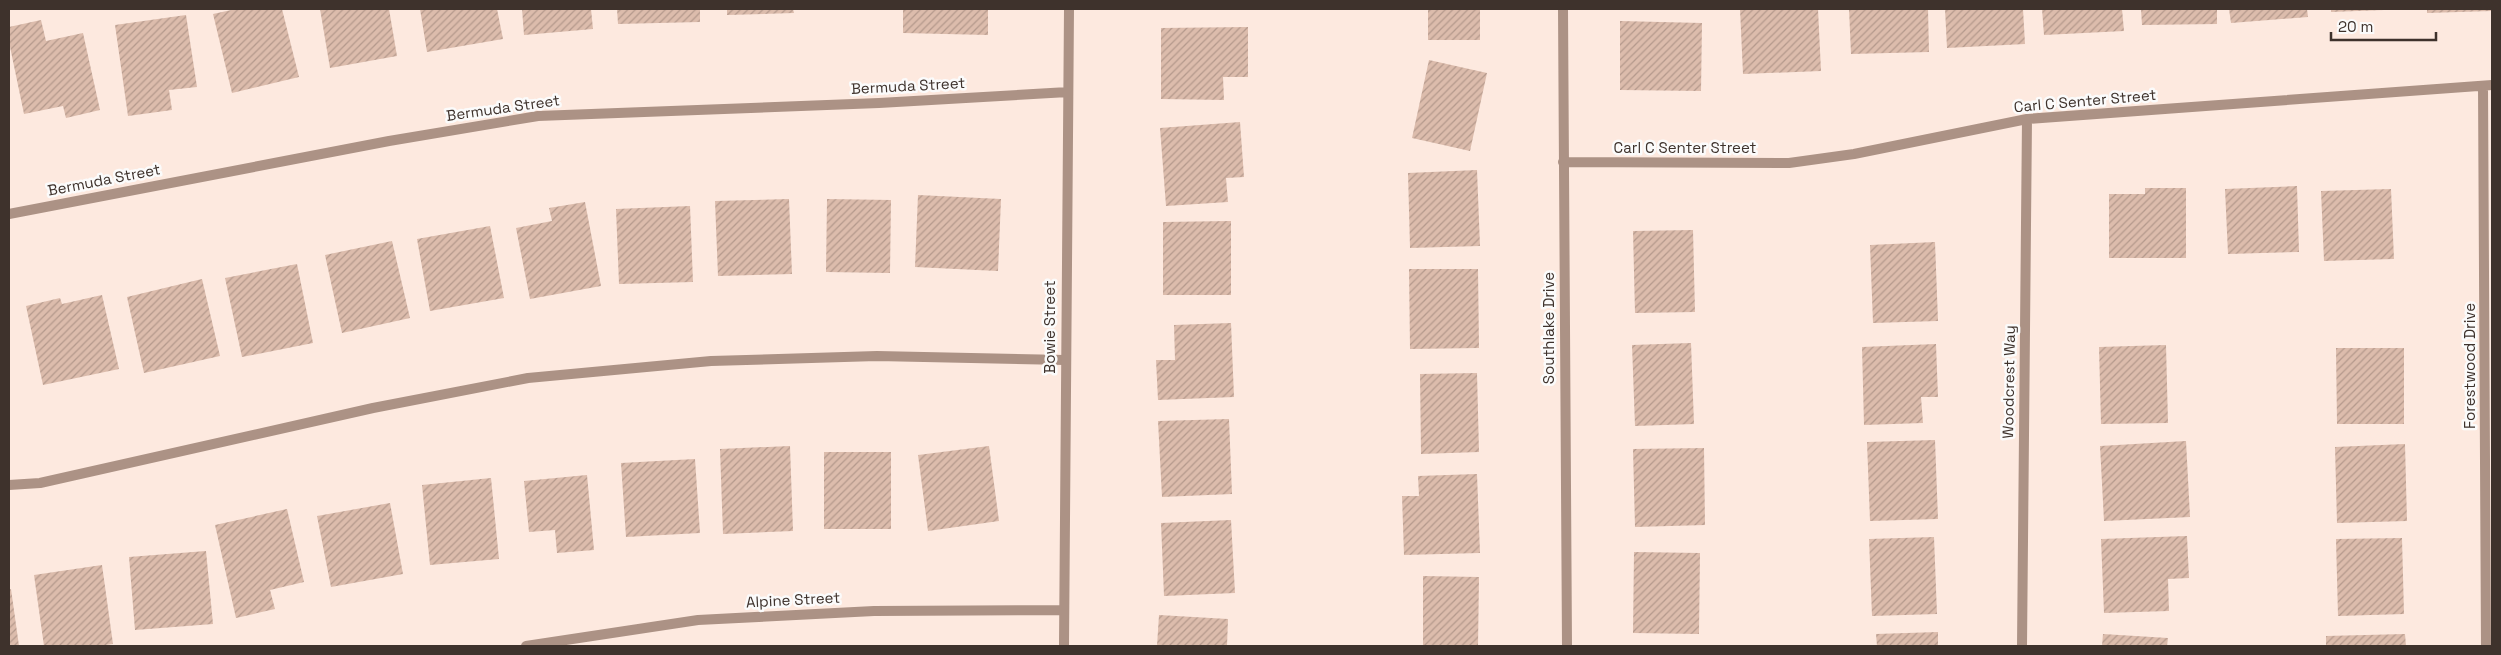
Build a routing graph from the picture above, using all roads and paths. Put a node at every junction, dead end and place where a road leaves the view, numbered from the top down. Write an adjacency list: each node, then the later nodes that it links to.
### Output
1 (1069, 9): 4 (street, Bowie Street)
2 (1563, 9): 6 (street, Southlake Drive)
3 (2488, 86): 5 (street, Carl C Senter Street); 15 (street, Forestwood Drive)
4 (1068, 92): 7 (street, Bermuda Street); 8 (street, Bowie Street)
5 (2027, 119): 6 (street, Carl C Senter Street); 14 (street, Woodcrest Way)
6 (1563, 162): 13 (street, Southlake Drive)
7 (9, 214)
8 (1065, 360): 9 (street); 10 (street, Bowie Street)
9 (9, 485)
10 (1064, 610): 11 (street, Alpine Street); 12 (street, Bowie Street)
11 (526, 646)
12 (1064, 646)
13 (1567, 646)
14 (2022, 646)
15 (2486, 646)

